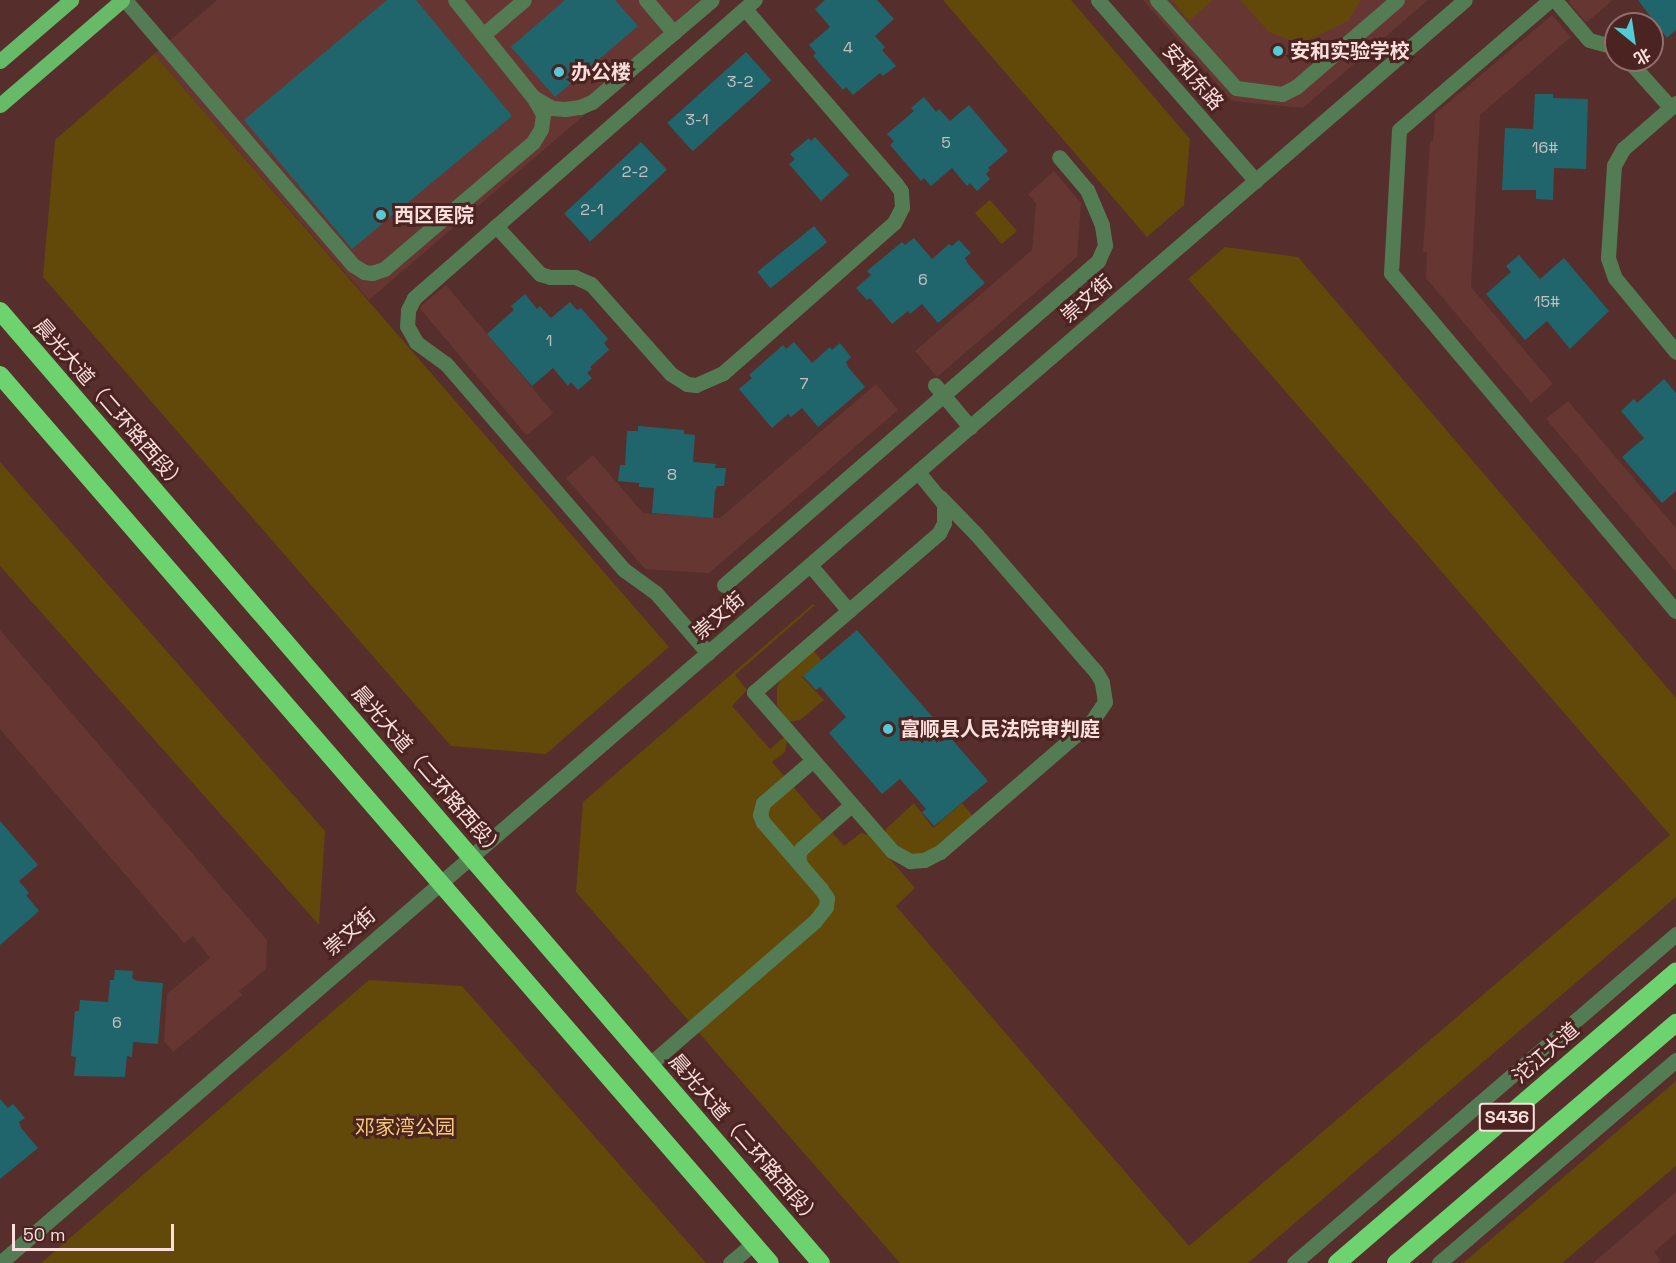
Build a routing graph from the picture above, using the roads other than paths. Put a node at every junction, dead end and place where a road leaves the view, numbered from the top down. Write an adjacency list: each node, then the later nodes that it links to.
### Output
1 (71, 0): 17 (main road)
2 (124, 0): 19 (street); 20 (main road)
3 (455, 0): 15 (street)
4 (524, 0): 15 (street)
5 (646, 0): 14 (street)
6 (712, 0): 14 (street)
7 (1098, 0): 23 (street, 安和东路)
8 (1157, 0): 9 (street)
9 (1397, 0)
10 (1465, 0): 23 (street, 崇文街)
11 (1550, 0): 37 (street)
12 (1555, 0): 16 (street)
13 (750, 4): 24 (street); 24 (street)
14 (674, 33): 19 (street)
15 (484, 34): 19 (street)
16 (1604, 44)
17 (0, 61)
18 (1640, 72): 21 (street)
19 (533, 97)
20 (0, 105)
21 (1673, 105): 26 (street)
22 (1059, 157): 28 (street)
23 (1256, 181): 29 (street, 崇文街)
24 (496, 226): 38 (street)
25 (0, 311): 41 (highway, 晨光大道（二环路西段）)
26 (1676, 352)
27 (0, 375): 43 (highway)
28 (939, 390): 29 (street); 35 (street)
29 (970, 427): 30 (street, 崇文街)
30 (918, 472): 31 (street); 34 (street, 崇文街)
31 (940, 497): 32 (street); 33 (street)
32 (939, 533): 33 (street); 36 (street)
33 (976, 534): 40 (street)
34 (810, 566): 36 (street); 38 (street, 崇文街)
35 (724, 585)
36 (849, 611): 39 (street)
37 (1676, 612)
38 (708, 653): 41 (street, 崇文街)
39 (813, 760): 40 (street); 42 (street)
40 (851, 805): 42 (street)
41 (470, 856): 43 (street, 崇文街); 48 (highway, 晨光大道（二环路西段）)
42 (801, 864): 48 (street)
43 (440, 882): 49 (highway); 50 (street, 崇文街)
44 (1676, 934): 54 (street)
45 (1676, 971): 55 (highway, 沱江大道 / S436)
46 (1676, 1023): 56 (highway, S436)
47 (1676, 1060): 57 (street)
48 (650, 1064): 53 (highway, 晨光大道（二环路西段）)
49 (753, 1244): 51 (street); 52 (highway)
50 (0, 1263)
51 (730, 1263)
52 (770, 1263)
53 (821, 1263)
54 (1294, 1263)
55 (1337, 1263)
56 (1396, 1263)
57 (1439, 1263)

